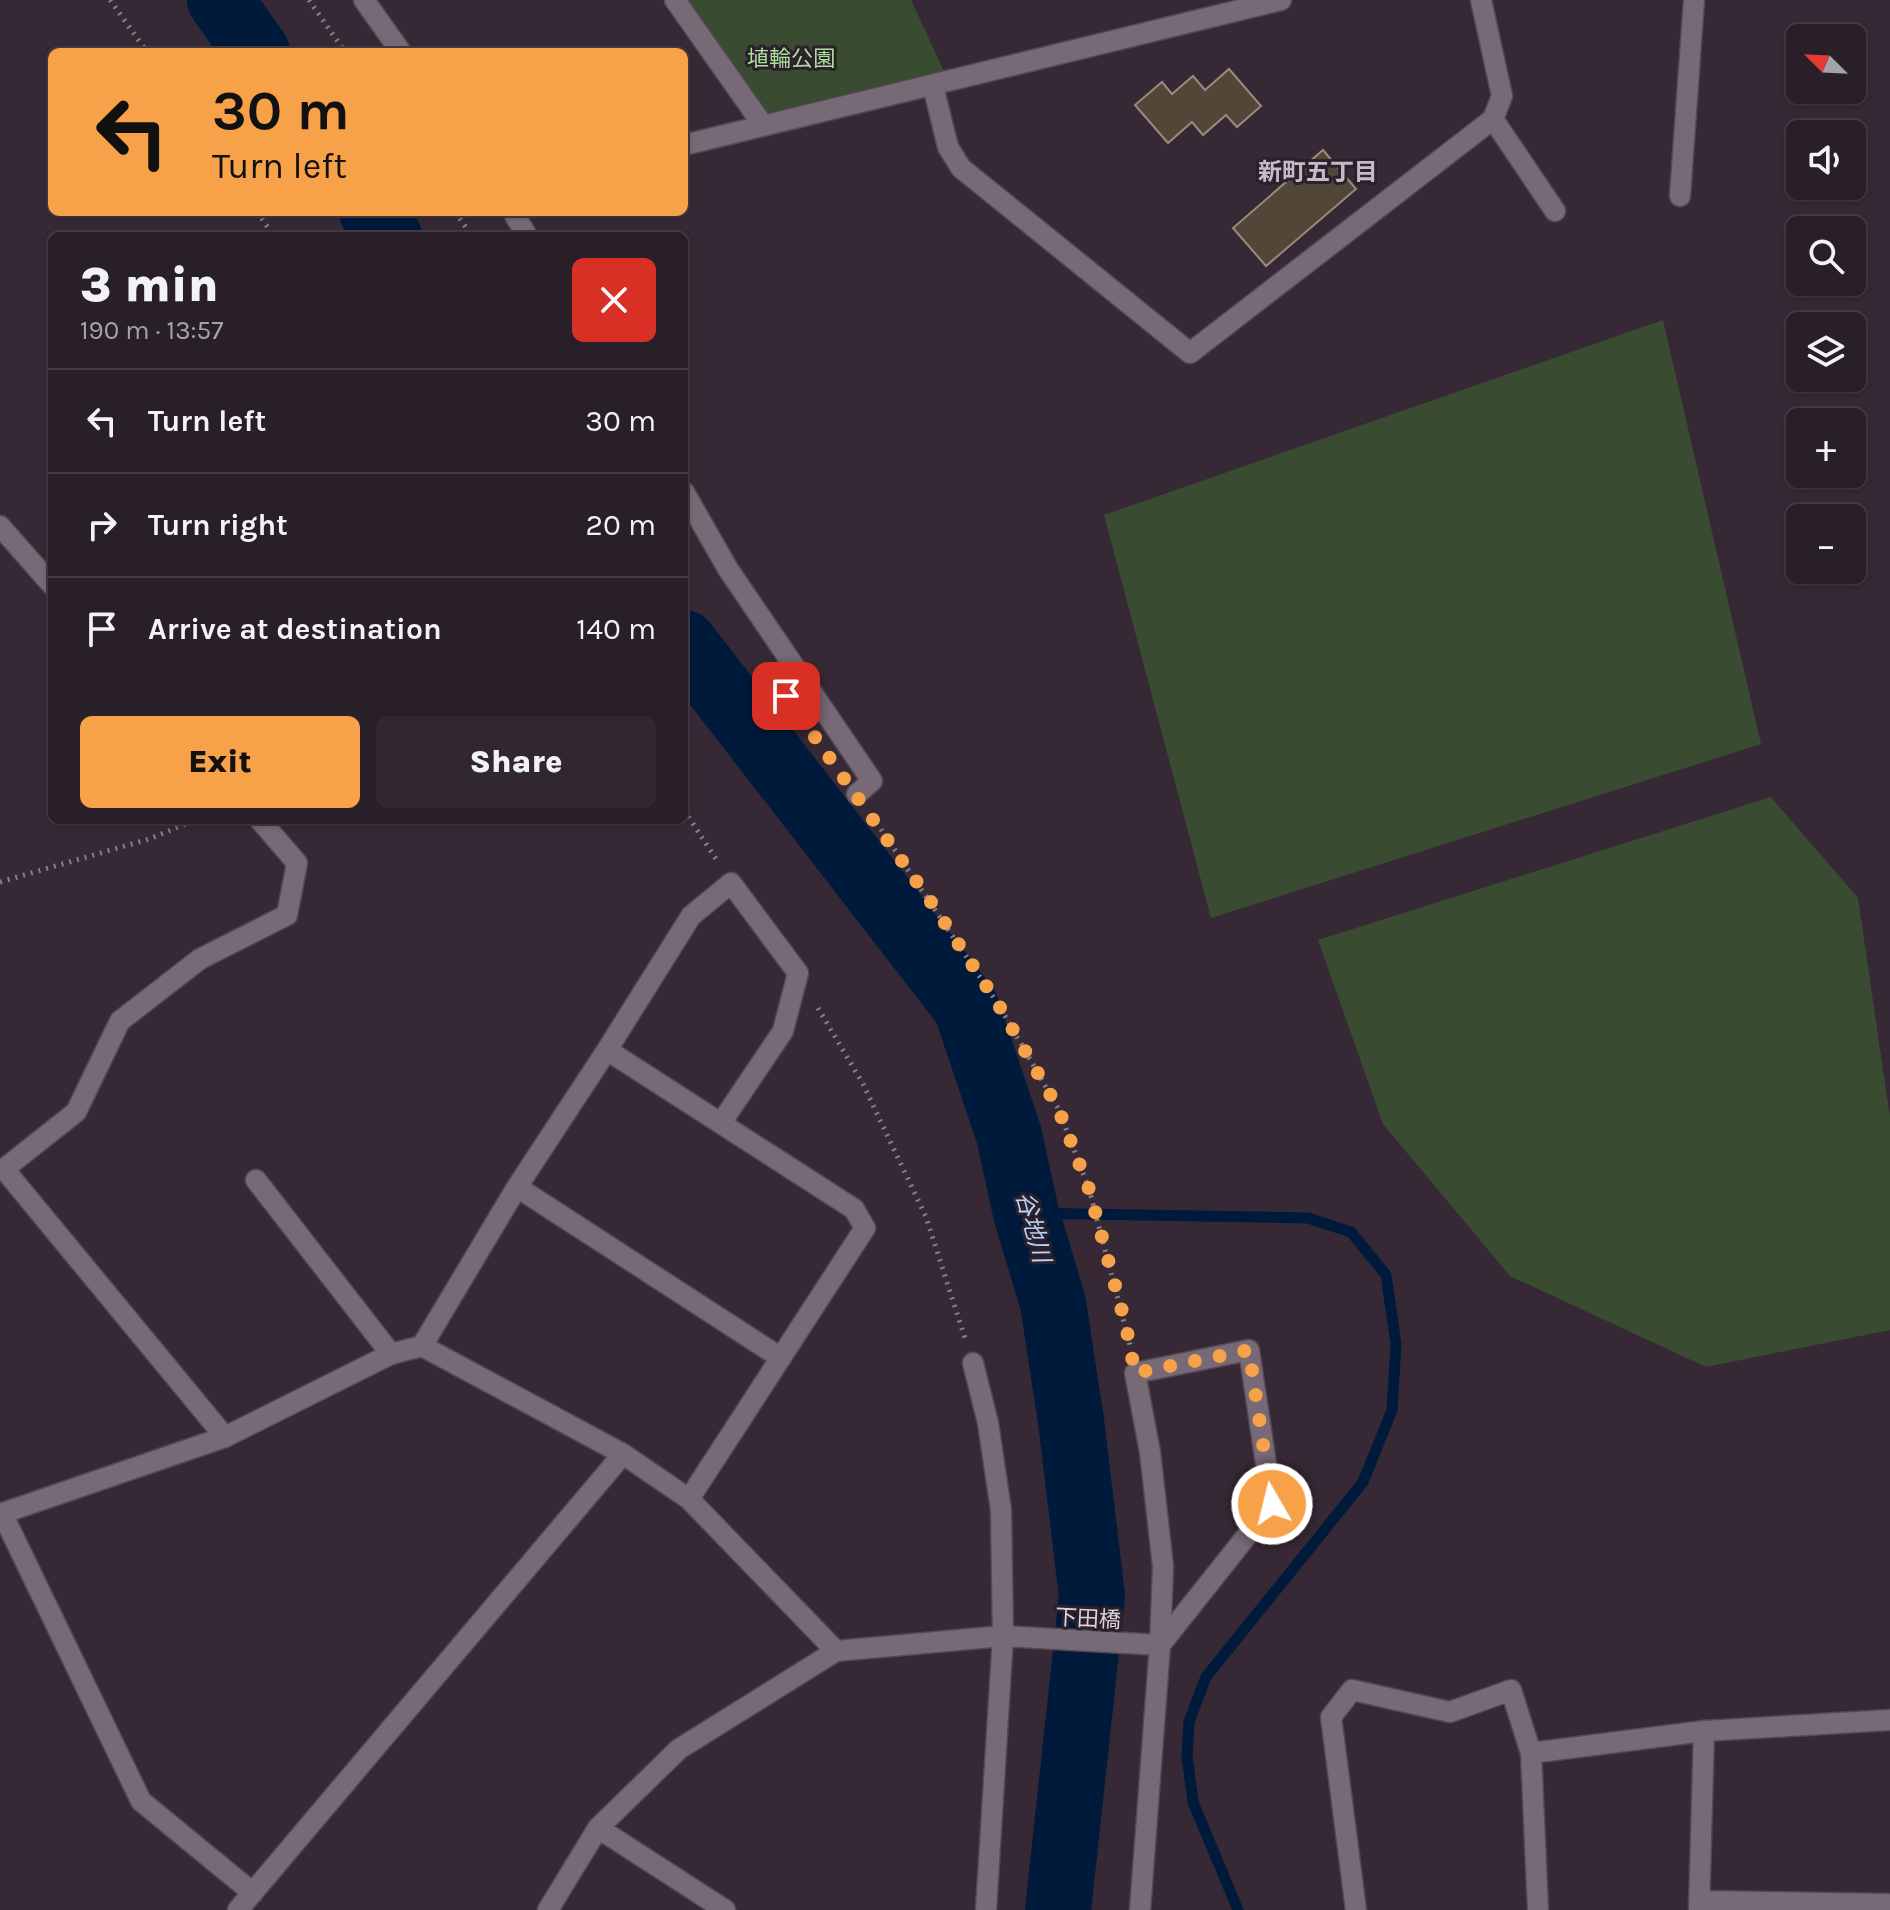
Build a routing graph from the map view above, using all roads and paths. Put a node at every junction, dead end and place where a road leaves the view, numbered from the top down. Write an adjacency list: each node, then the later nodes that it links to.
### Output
1 (110, 0): 8 (path)
2 (309, 0): 9 (path)
3 (364, 0): 10 (street)
4 (675, 0): 13 (street)
5 (1281, 0): 11 (street)
6 (1481, 0): 12 (street)
7 (1694, 0): 15 (street)
8 (144, 48)
9 (342, 48)
10 (398, 48)
11 (933, 86): 12 (street); 13 (street)
12 (1493, 119): 16 (street)
13 (763, 125): 14 (street)
14 (688, 144)
15 (1680, 196)
16 (1555, 211)
17 (688, 499): 20 (street)
18 (0, 526): 19 (street)
19 (48, 580)
20 (857, 794): 35 (path)
21 (688, 816): 25 (path)
22 (185, 824): 24 (path)
23 (263, 824): 36 (street)
24 (0, 882)
25 (731, 883): 26 (street); 27 (street)
26 (798, 973): 28 (street); 34 (path)
27 (607, 1050): 28 (street); 30 (street)
28 (721, 1123): 33 (street)
29 (256, 1180): 32 (street)
30 (517, 1187): 31 (street); 33 (street)
31 (422, 1346): 32 (street); 37 (street)
32 (391, 1354): 36 (street)
33 (781, 1358): 38 (street)
34 (973, 1363): 40 (street)
35 (1135, 1373): 41 (street); 41 (street)
36 (225, 1437): 39 (street)
37 (623, 1454): 38 (street); 48 (street)
38 (689, 1499): 42 (street)
39 (1, 1513): 48 (street)
40 (1003, 1636): 41 (street, 下田橋); 42 (street, 下田橋); 54 (street)
41 (1153, 1645): 47 (street)
42 (836, 1651): 46 (street)
43 (1890, 1720): 44 (street)
44 (1704, 1731): 45 (street); 50 (street)
45 (1531, 1753): 57 (street); 58 (street)
46 (598, 1828): 52 (street); 53 (street)
47 (1142, 1881): 55 (street); 56 (street)
48 (253, 1893): 51 (street)
49 (1888, 1904): 50 (street)
50 (1699, 1905)
51 (238, 1910)
52 (548, 1910)
53 (725, 1910)
54 (986, 1910)
55 (1140, 1910)
56 (1153, 1910)
57 (1356, 1910)
58 (1538, 1910)

